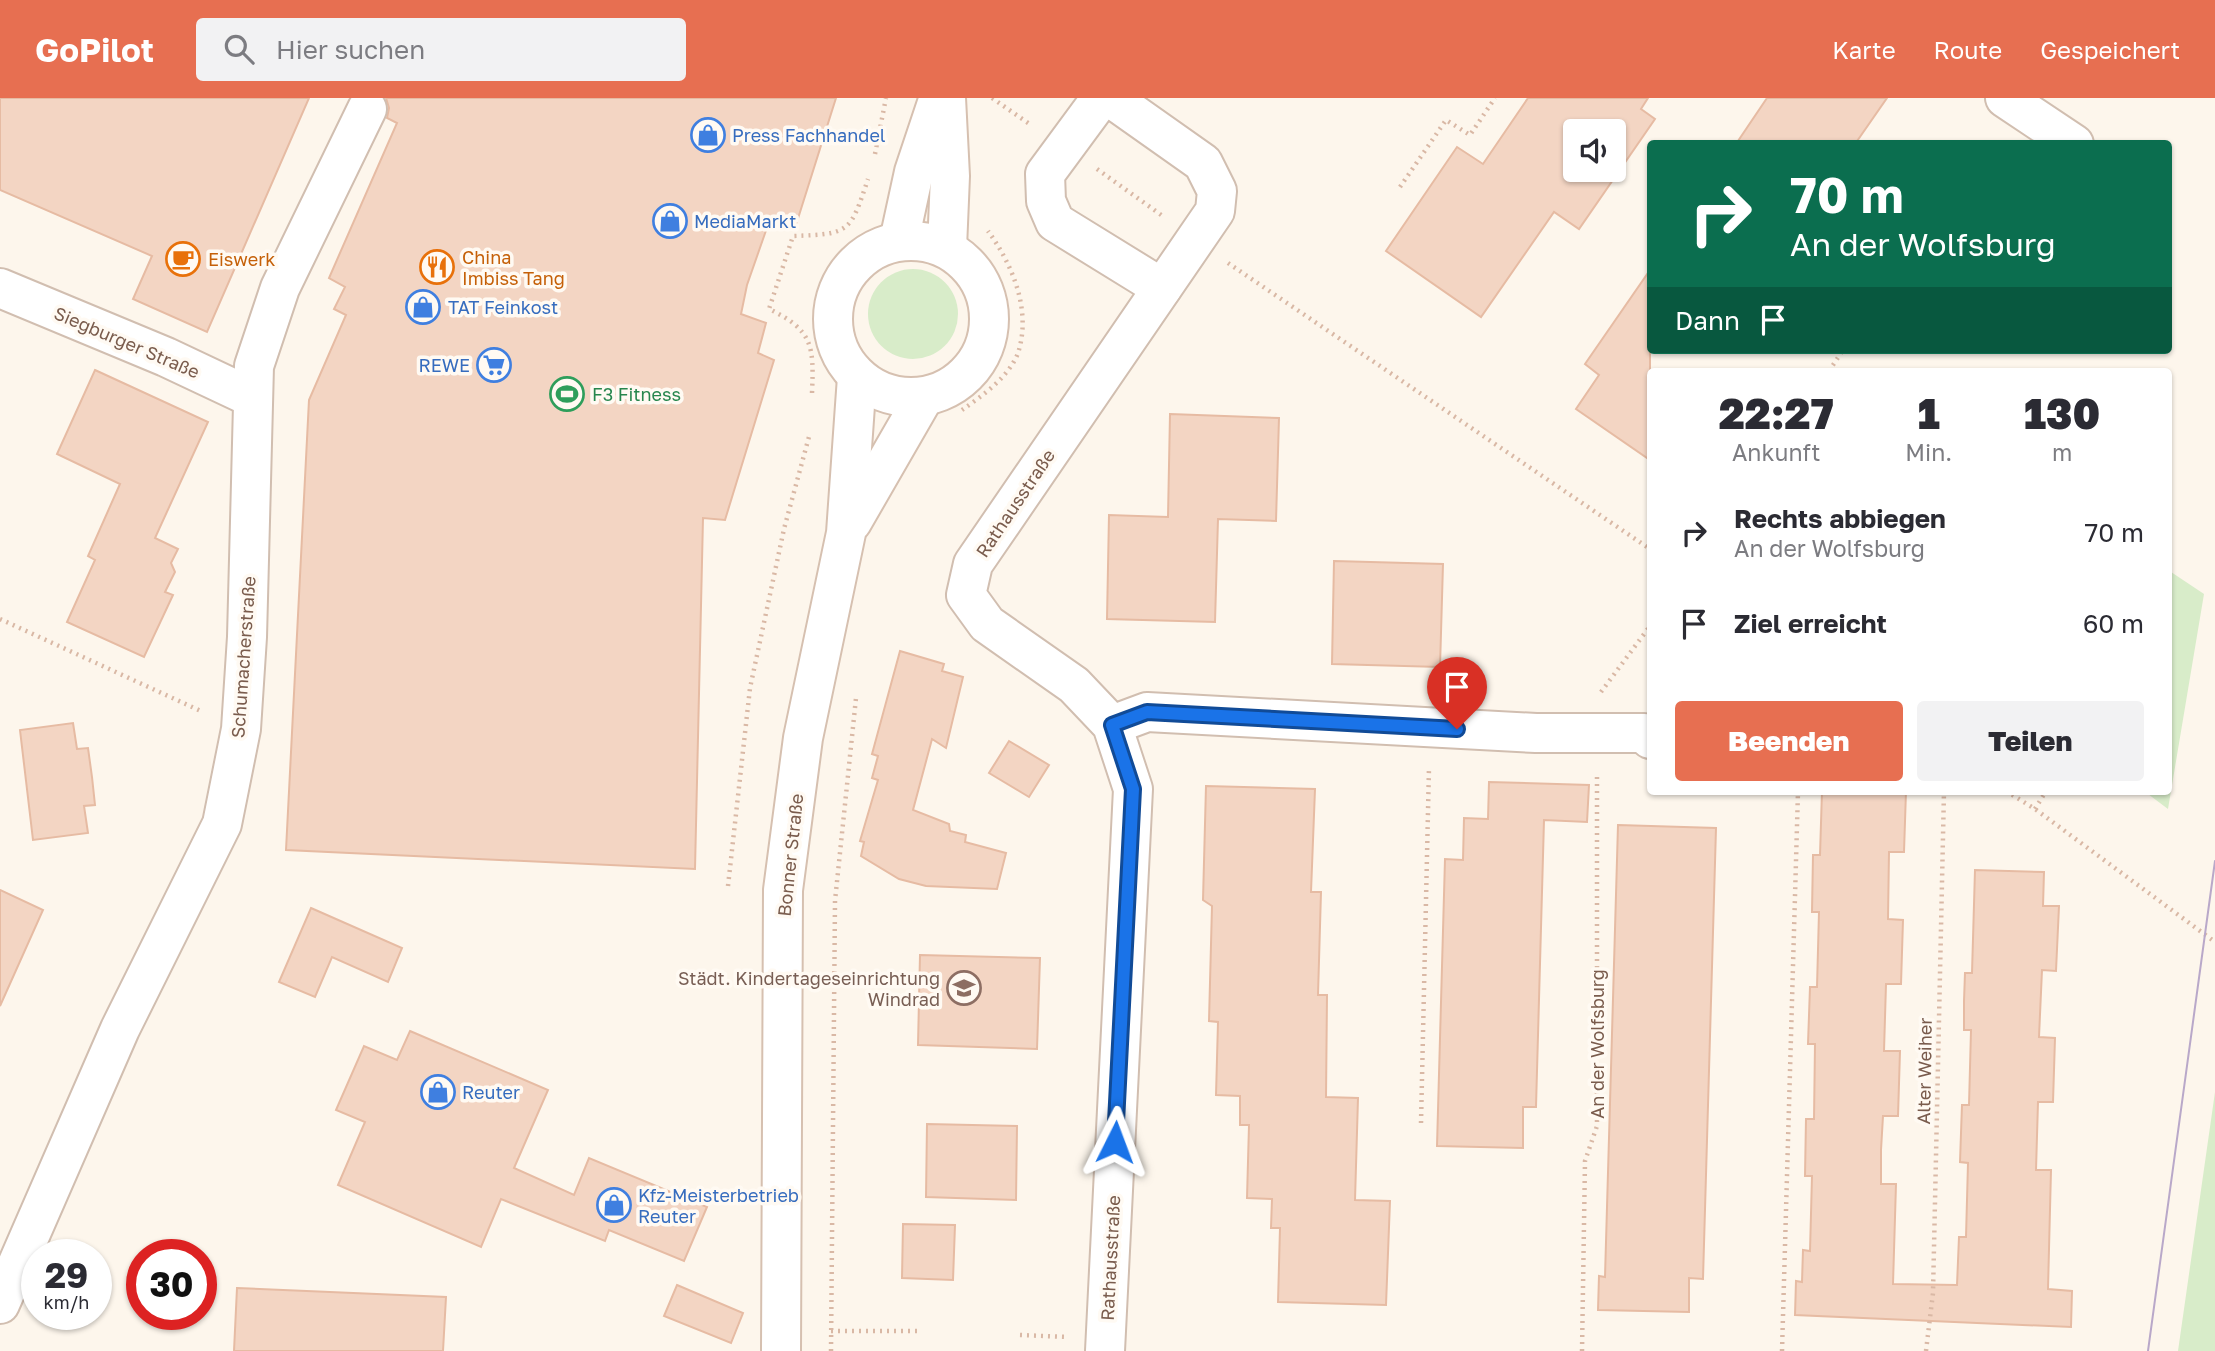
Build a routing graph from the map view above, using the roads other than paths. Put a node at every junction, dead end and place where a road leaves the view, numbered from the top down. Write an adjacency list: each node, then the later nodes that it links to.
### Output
1 (939, 98): 8 (street)
2 (946, 98): 9 (street)
3 (1101, 98): 11 (street)
4 (1111, 98): 11 (street, Rathausstraße)
5 (2005, 98): 7 (street)
6 (367, 109): 13 (street, Schumacherstraße)
7 (2068, 140)
8 (899, 241): 9 (street); 12 (street)
9 (947, 248): 14 (street)
10 (0, 288): 13 (street, Siegburger Straße)
11 (1162, 288): 16 (street, Rathausstraße)
12 (857, 377): 14 (street); 15 (street, Bonner Straße)
13 (253, 398): 18 (street, Schumacherstraße)
14 (940, 405): 15 (street, Bonner Straße)
15 (846, 533): 19 (street, Bonner Straße)
16 (1112, 725): 17 (street); 20 (street, Rathausstraße)
17 (1647, 736)
18 (0, 1304)
19 (781, 1351)
20 (1105, 1351)

